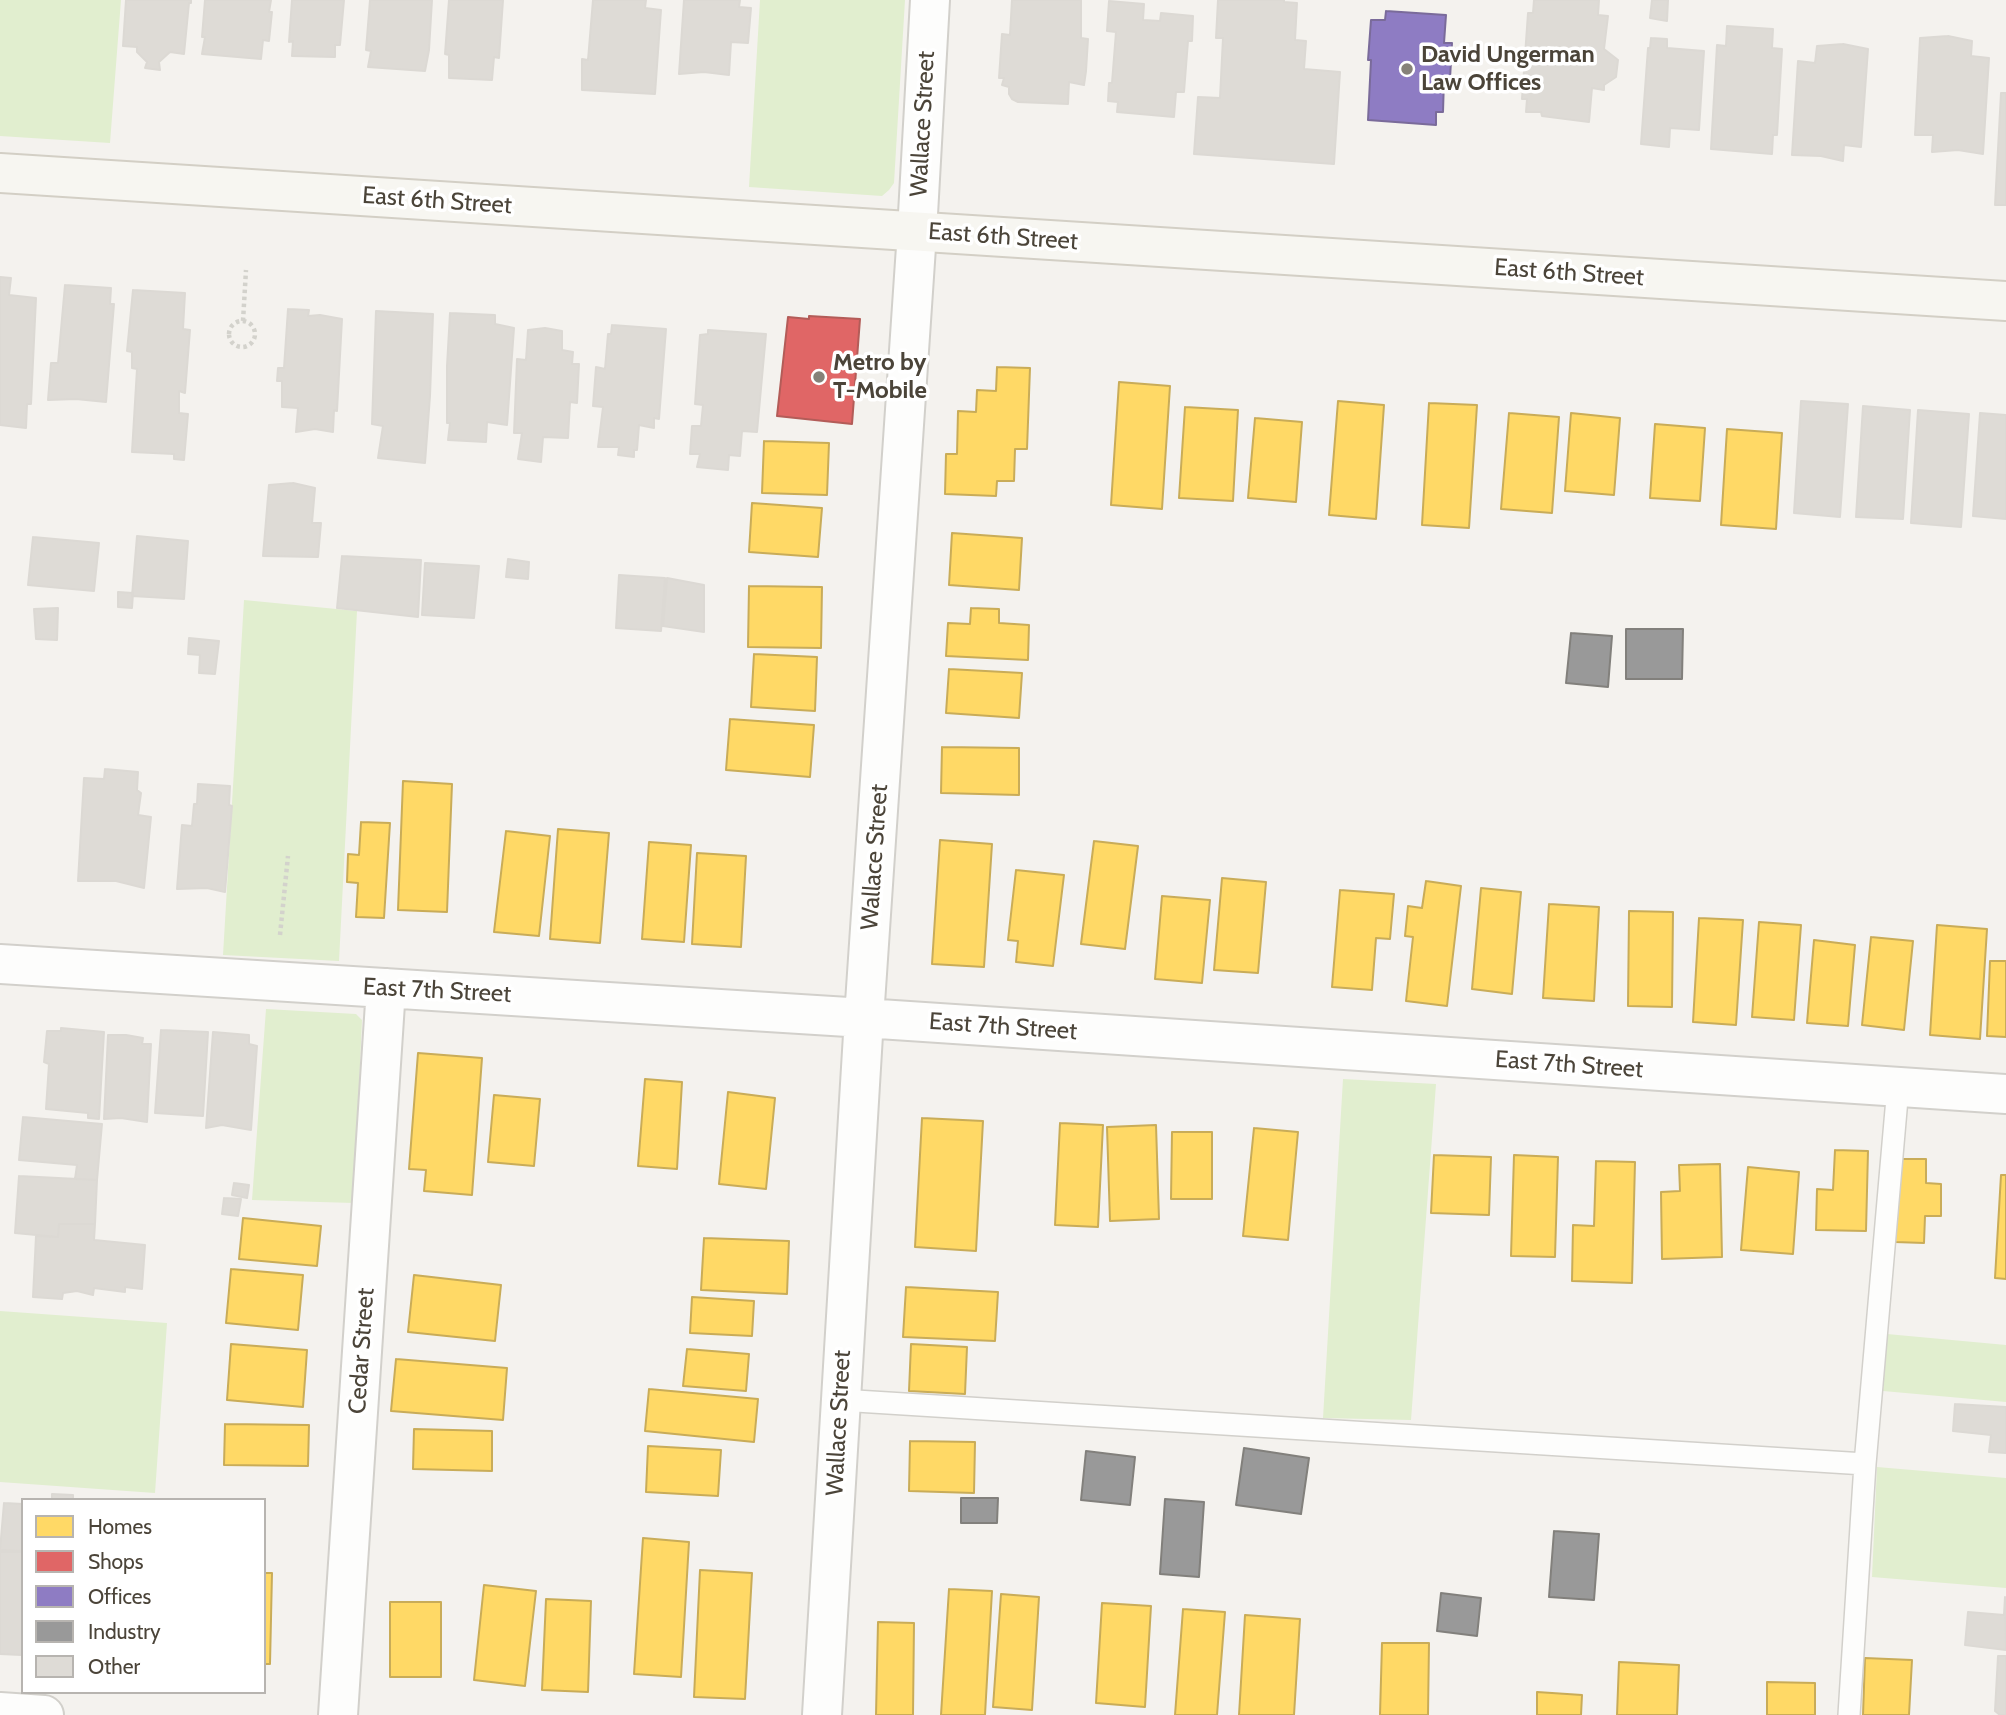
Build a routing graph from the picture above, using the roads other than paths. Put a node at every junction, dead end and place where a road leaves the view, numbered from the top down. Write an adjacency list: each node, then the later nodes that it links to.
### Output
1 (930, 0): 3 (street, Wallace Street)
2 (0, 173): 3 (main road, East 6th Street)
3 (917, 232): 4 (main road, East 6th Street); 7 (street, Wallace Street)
4 (2006, 301)
5 (0, 964): 6 (street, East 7th Street)
6 (386, 988): 7 (street, East 7th Street); 14 (street, Cedar Street)
7 (864, 1018): 8 (street, East 7th Street); 10 (street, Wallace Street)
8 (1898, 1087): 9 (street, East 7th Street); 11 (lane)
9 (2006, 1094)
10 (840, 1400): 11 (lane); 15 (street, Wallace Street)
11 (1865, 1464): 16 (lane)
12 (0, 1712): 13 (street)
13 (44, 1715)
14 (338, 1715)
15 (822, 1715)
16 (1849, 1715)

